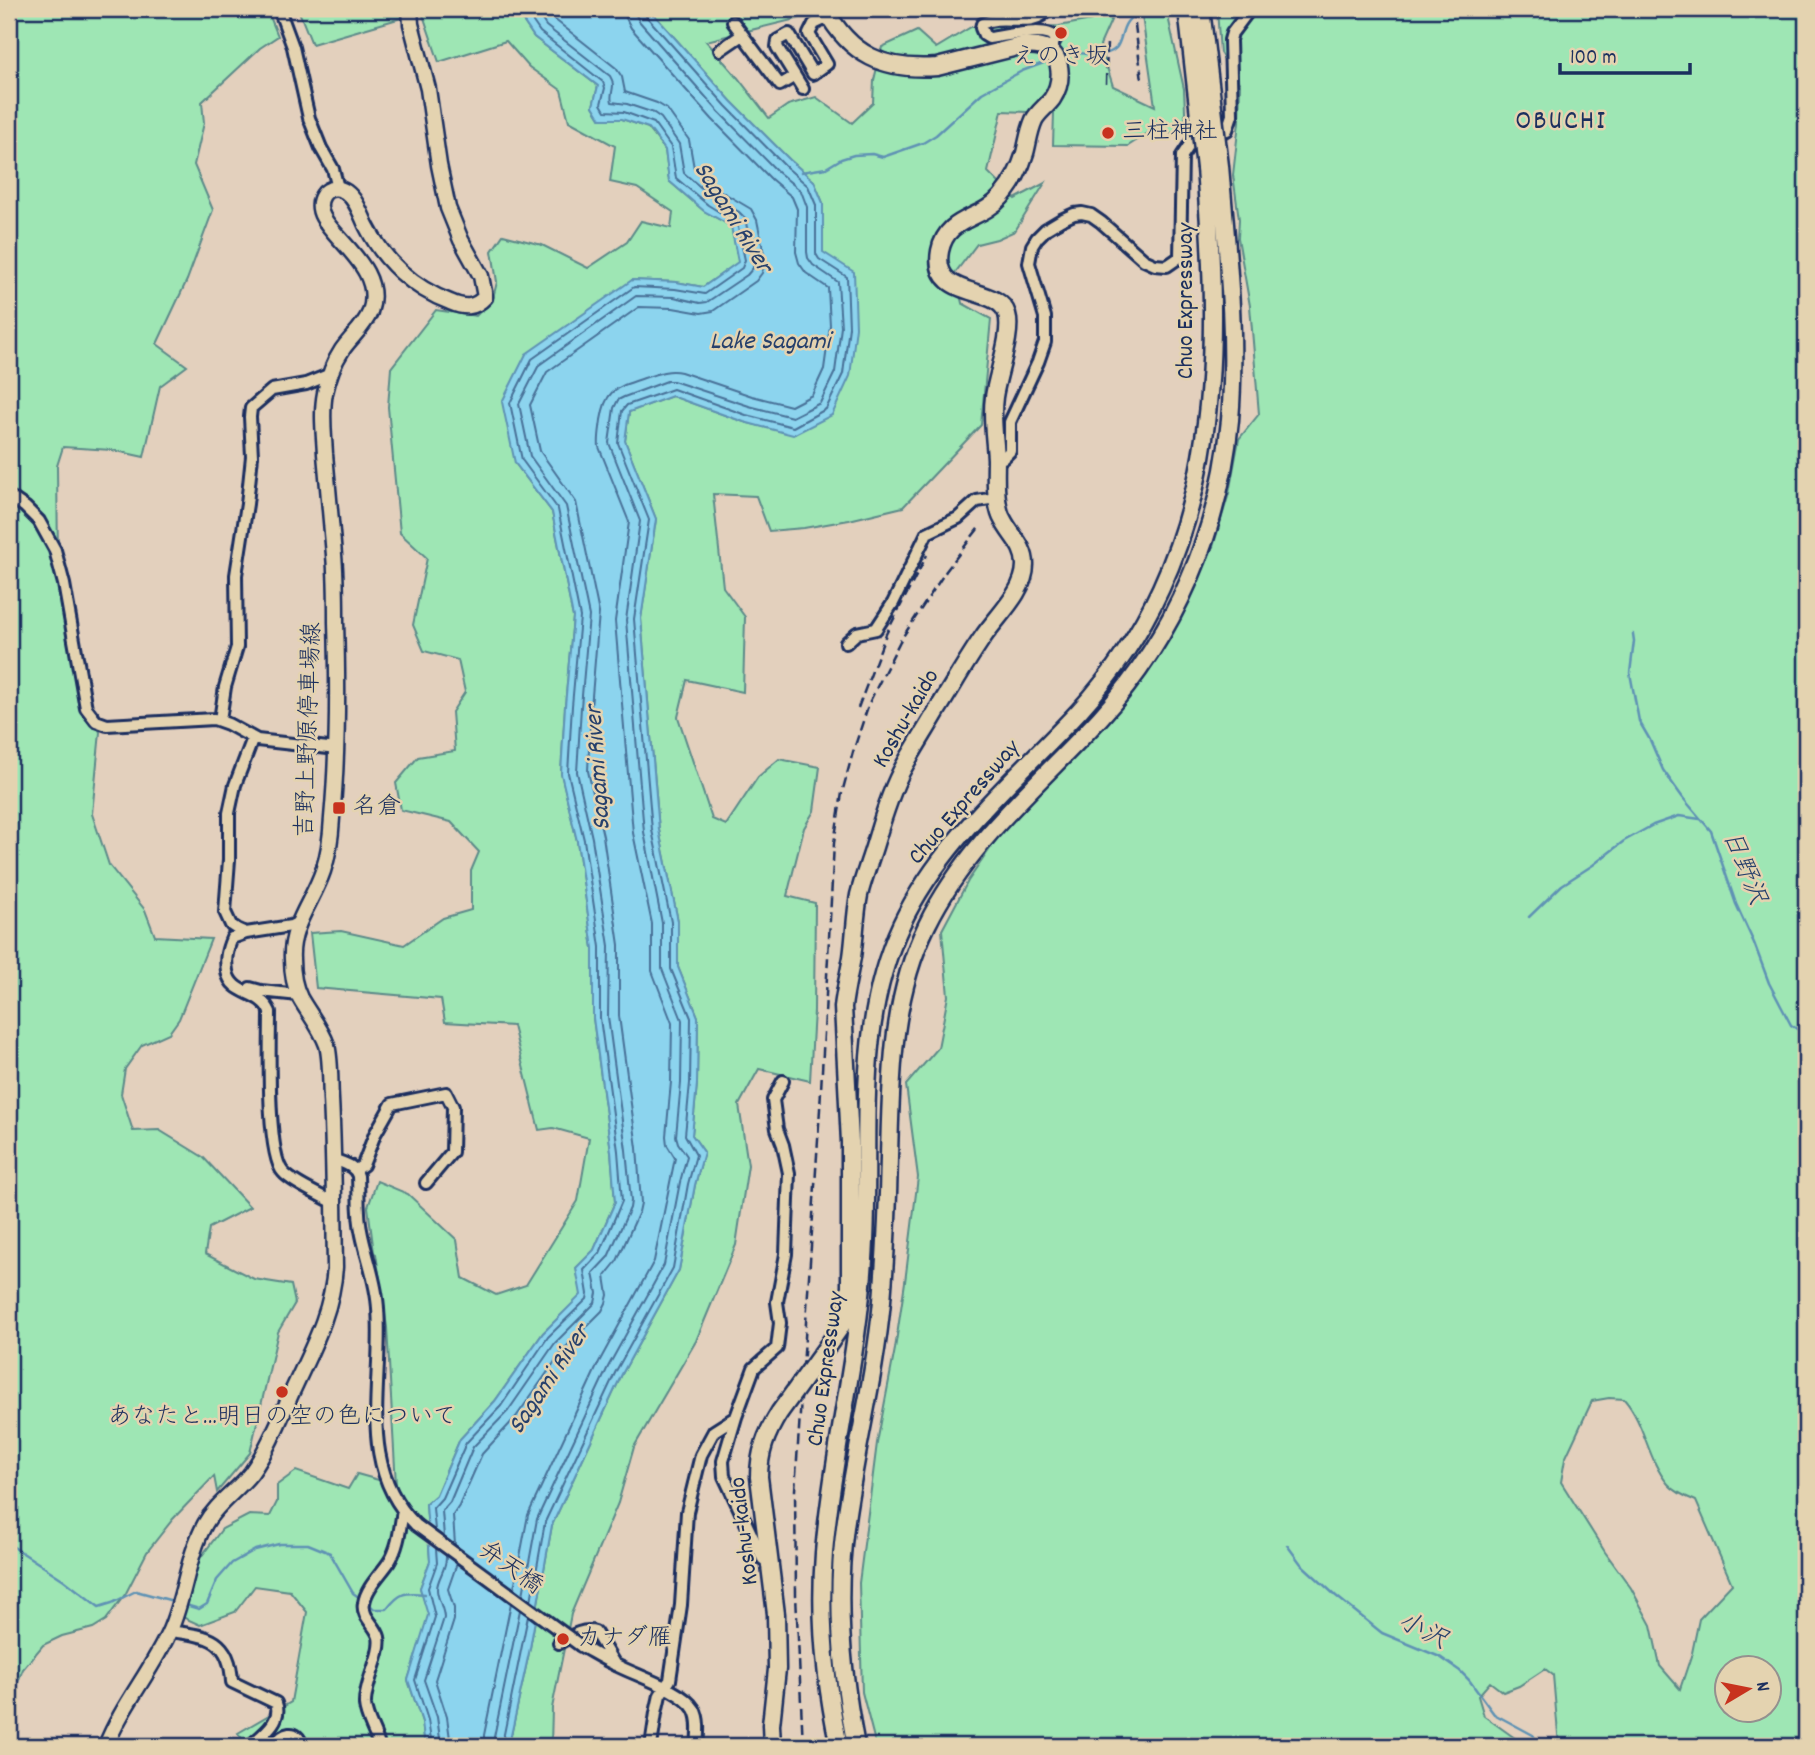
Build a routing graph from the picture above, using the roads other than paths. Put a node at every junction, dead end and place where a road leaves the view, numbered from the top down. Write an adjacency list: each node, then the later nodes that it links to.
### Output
1 (279, 9): 15 (street)
2 (410, 9): 15 (main road)
3 (1048, 9): 11 (street)
4 (1186, 9): 14 (highway, Chuo Expressway, bridge)
5 (1201, 9): 14 (highway, Chuo Expressway, bridge)
6 (1250, 9): 17 (street)
7 (827, 13): 11 (highway); 12 (street)
8 (733, 22): 9 (street)
9 (742, 35): 10 (street); 12 (street)
10 (720, 50)
11 (1053, 56): 17 (highway, Koshu-kaido)
12 (795, 76): 13 (street)
13 (803, 89)
14 (1212, 167): 48 (highway, Chuo Expressway); 49 (highway, Chuo Expressway)
15 (338, 188): 16 (main road, 吉野上野原停車場線)
16 (331, 374): 21 (street); 23 (main road, 吉野上野原停車場線)
17 (996, 460): 19 (highway, Koshu-kaido)
18 (9, 496): 21 (street)
19 (996, 498): 20 (street); 35 (highway, Koshu-kaido, bridge)
20 (846, 643)
21 (220, 720): 22 (street)
22 (253, 738): 23 (street); 25 (street)
23 (337, 749): 24 (main road, 吉野上野原停車場線)
24 (299, 922): 25 (street); 27 (main road, 吉野上野原停車場線)
25 (246, 933): 26 (street)
26 (225, 960): 27 (street); 32 (street)
27 (299, 995): 29 (main road, 吉野上野原停車場線)
28 (783, 1081): 33 (street)
29 (333, 1159): 30 (street); 32 (main road, 吉野上野原停車場線)
30 (356, 1170): 31 (street); 34 (street, 弁天橋)
31 (426, 1183)
32 (333, 1202): 36 (main road, 吉野上野原停車場線)
33 (736, 1416): 35 (street); 39 (street)
34 (402, 1510): 38 (street, 弁天橋, bridge); 44 (street)
35 (771, 1563): 47 (highway, Koshu-kaido)
36 (169, 1631): 40 (main road, 吉野上野原停車場線); 41 (street)
37 (559, 1643): 38 (street)
38 (615, 1665): 39 (street, 弁天橋)
39 (666, 1688): 45 (street); 46 (street, 弁天橋)
40 (106, 1746)
41 (250, 1746)
42 (274, 1746): 43 (street)
43 (302, 1746)
44 (380, 1746)
45 (652, 1746)
46 (697, 1746)
47 (772, 1746)
48 (839, 1746)
49 (856, 1746)

